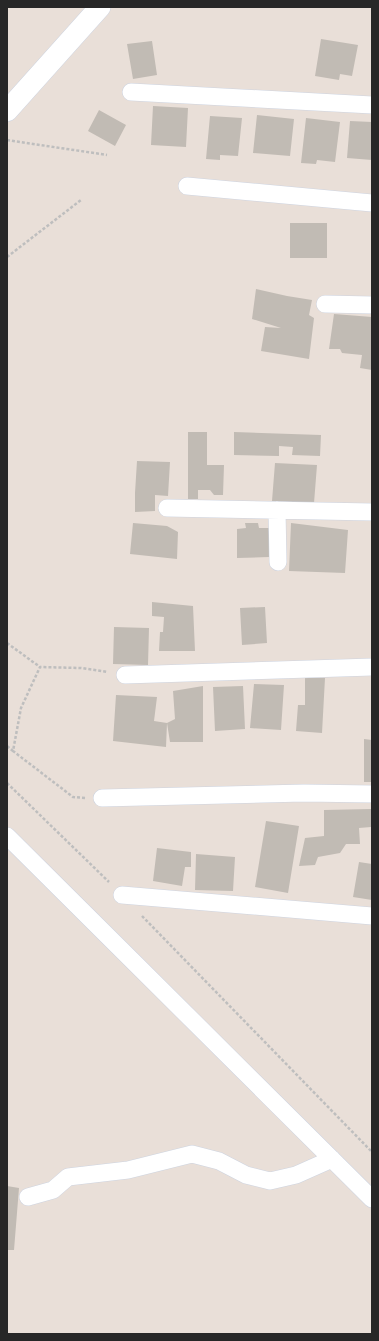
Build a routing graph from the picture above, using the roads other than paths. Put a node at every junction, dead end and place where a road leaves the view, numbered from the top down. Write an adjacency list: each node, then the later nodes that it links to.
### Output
1 (100, 7): 4 (street)
2 (131, 92): 3 (street)
3 (372, 105)
4 (7, 111)
5 (187, 186): 6 (street)
6 (372, 203)
7 (325, 304): 8 (street)
8 (372, 305)
9 (167, 508): 10 (street)
10 (277, 510): 11 (street); 12 (street)
11 (372, 512)
12 (278, 562)
13 (372, 667): 14 (street)
14 (125, 675)
15 (372, 794): 16 (street)
16 (102, 798)
17 (7, 836): 20 (street)
18 (122, 895): 19 (street)
19 (372, 916)
20 (332, 1159): 21 (street); 22 (street)
21 (28, 1198)
22 (372, 1199)

